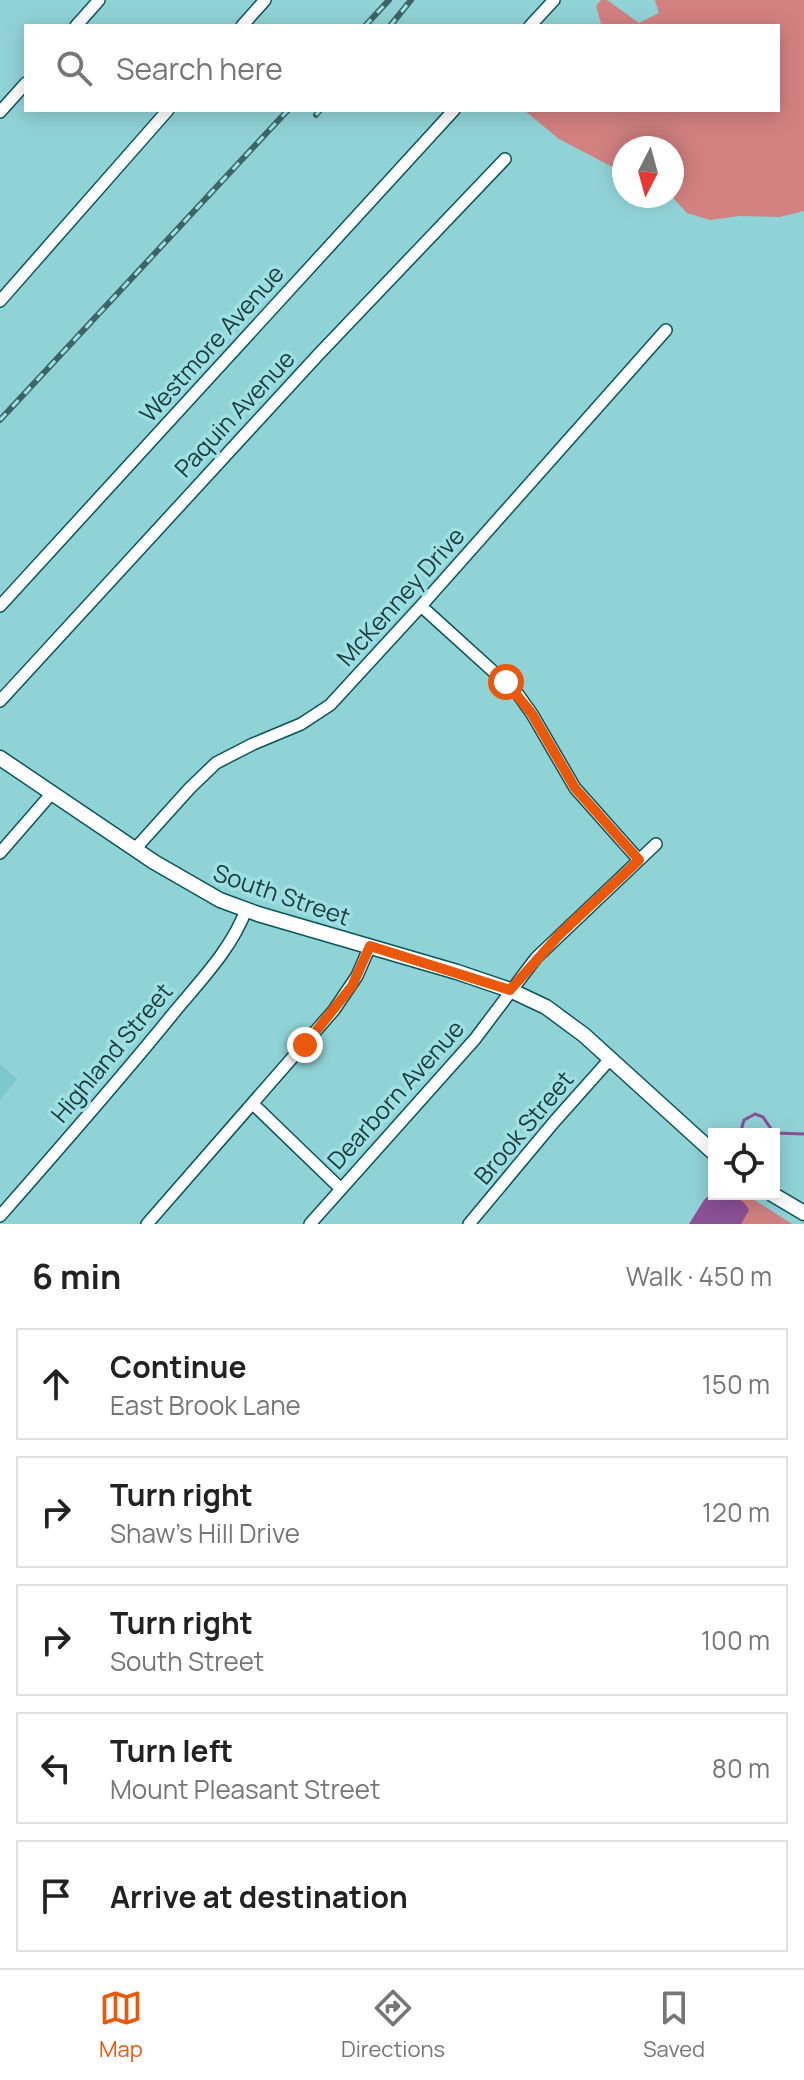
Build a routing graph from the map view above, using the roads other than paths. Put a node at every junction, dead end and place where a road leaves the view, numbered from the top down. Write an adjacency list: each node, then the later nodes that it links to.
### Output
1 (99, 0): 4 (street)
2 (265, 0): 5 (street)
3 (554, 0): 6 (street)
4 (78, 24)
5 (244, 24)
6 (532, 24)
7 (24, 85): 8 (street)
8 (0, 112)
9 (166, 112): 12 (street)
10 (452, 112): 14 (street, Westmore Avenue)
11 (505, 159): 16 (street, Paquin Avenue)
12 (0, 301)
13 (666, 330): 15 (street, McKenney Drive)
14 (0, 606)
15 (421, 606): 20 (street, McKenney Drive); 22 (street)
16 (0, 701)
17 (0, 758): 18 (street, South Street)
18 (52, 793): 20 (street, South Street); 21 (street)
19 (656, 844): 22 (street, Dearborn Avenue)
20 (135, 849): 23 (street, South Street)
21 (0, 853)
22 (639, 860): 25 (street, Dearborn Avenue)
23 (246, 910): 24 (street, South Street); 32 (street, Highland Street)
24 (370, 946): 25 (street, South Street); 27 (street)
25 (510, 990): 26 (street, South Street); 29 (street, Dearborn Avenue)
26 (611, 1058): 28 (street, South Street); 35 (street, Brook Street)
27 (253, 1104): 29 (street); 33 (street)
28 (708, 1147)
29 (340, 1188): 34 (street, Dearborn Avenue)
30 (780, 1199): 31 (street)
31 (804, 1213)
32 (0, 1216)
33 (147, 1224)
34 (310, 1224)
35 (469, 1224)

